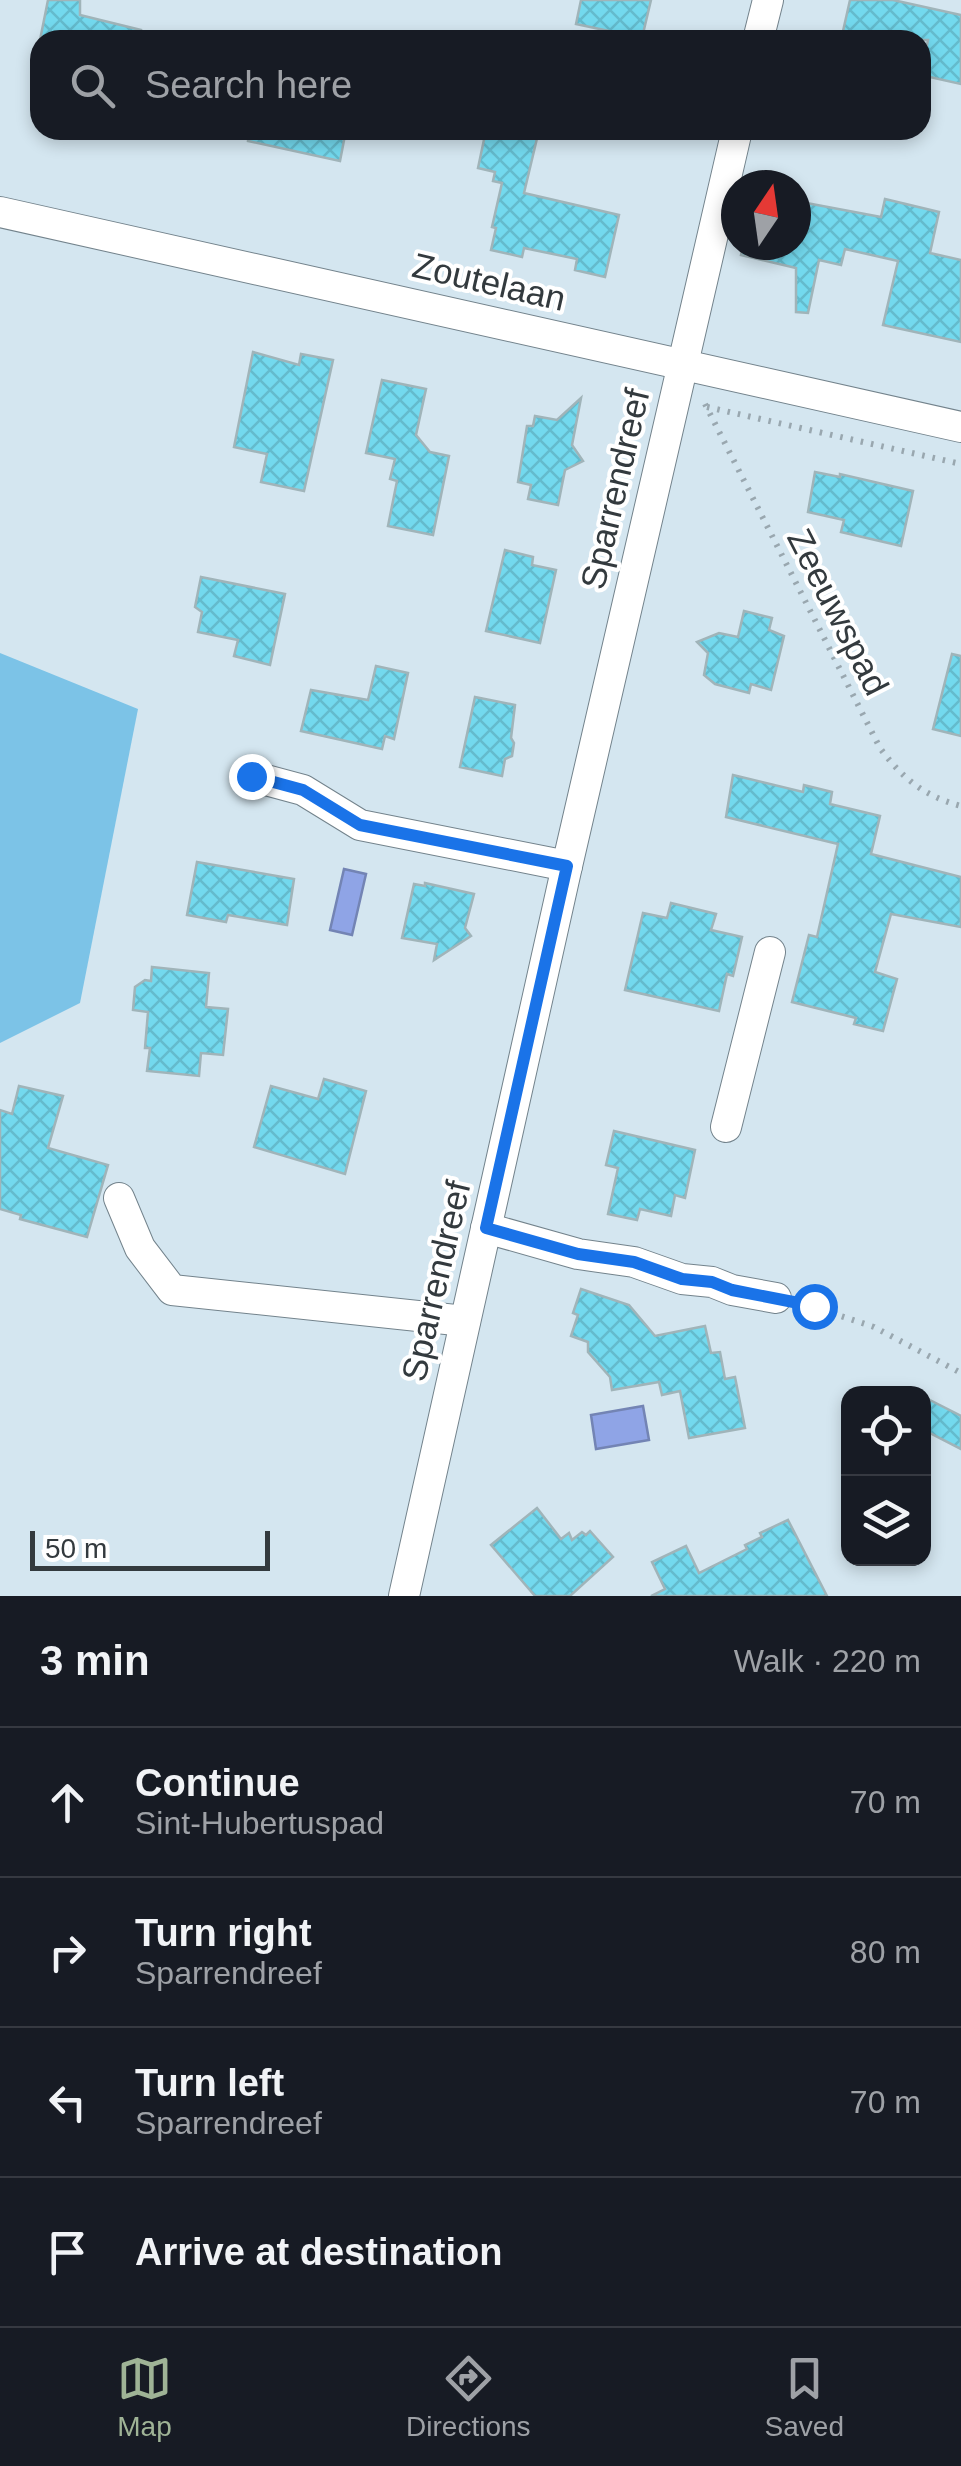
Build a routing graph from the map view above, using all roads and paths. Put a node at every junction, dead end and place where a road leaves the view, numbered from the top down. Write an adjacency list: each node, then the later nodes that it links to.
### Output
1 (768, 0): 2 (street)
2 (760, 30)
3 (735, 140): 5 (street, Sparrendreef)
4 (0, 212): 5 (street, Zoutelaan)
5 (682, 364): 6 (street, Zoutelaan); 10 (street, Sparrendreef)
6 (961, 427)
7 (961, 464): 9 (path, Zeeuwspad)
8 (251, 776): 10 (street)
9 (961, 806)
10 (567, 866): 14 (street, Sparrendreef)
11 (770, 952): 12 (street)
12 (726, 1127)
13 (119, 1198): 16 (street)
14 (486, 1228): 15 (street); 16 (street, Sparrendreef)
15 (776, 1298): 17 (path)
16 (465, 1321): 18 (street, Sparrendreef)
17 (961, 1374)
18 (404, 1596)

